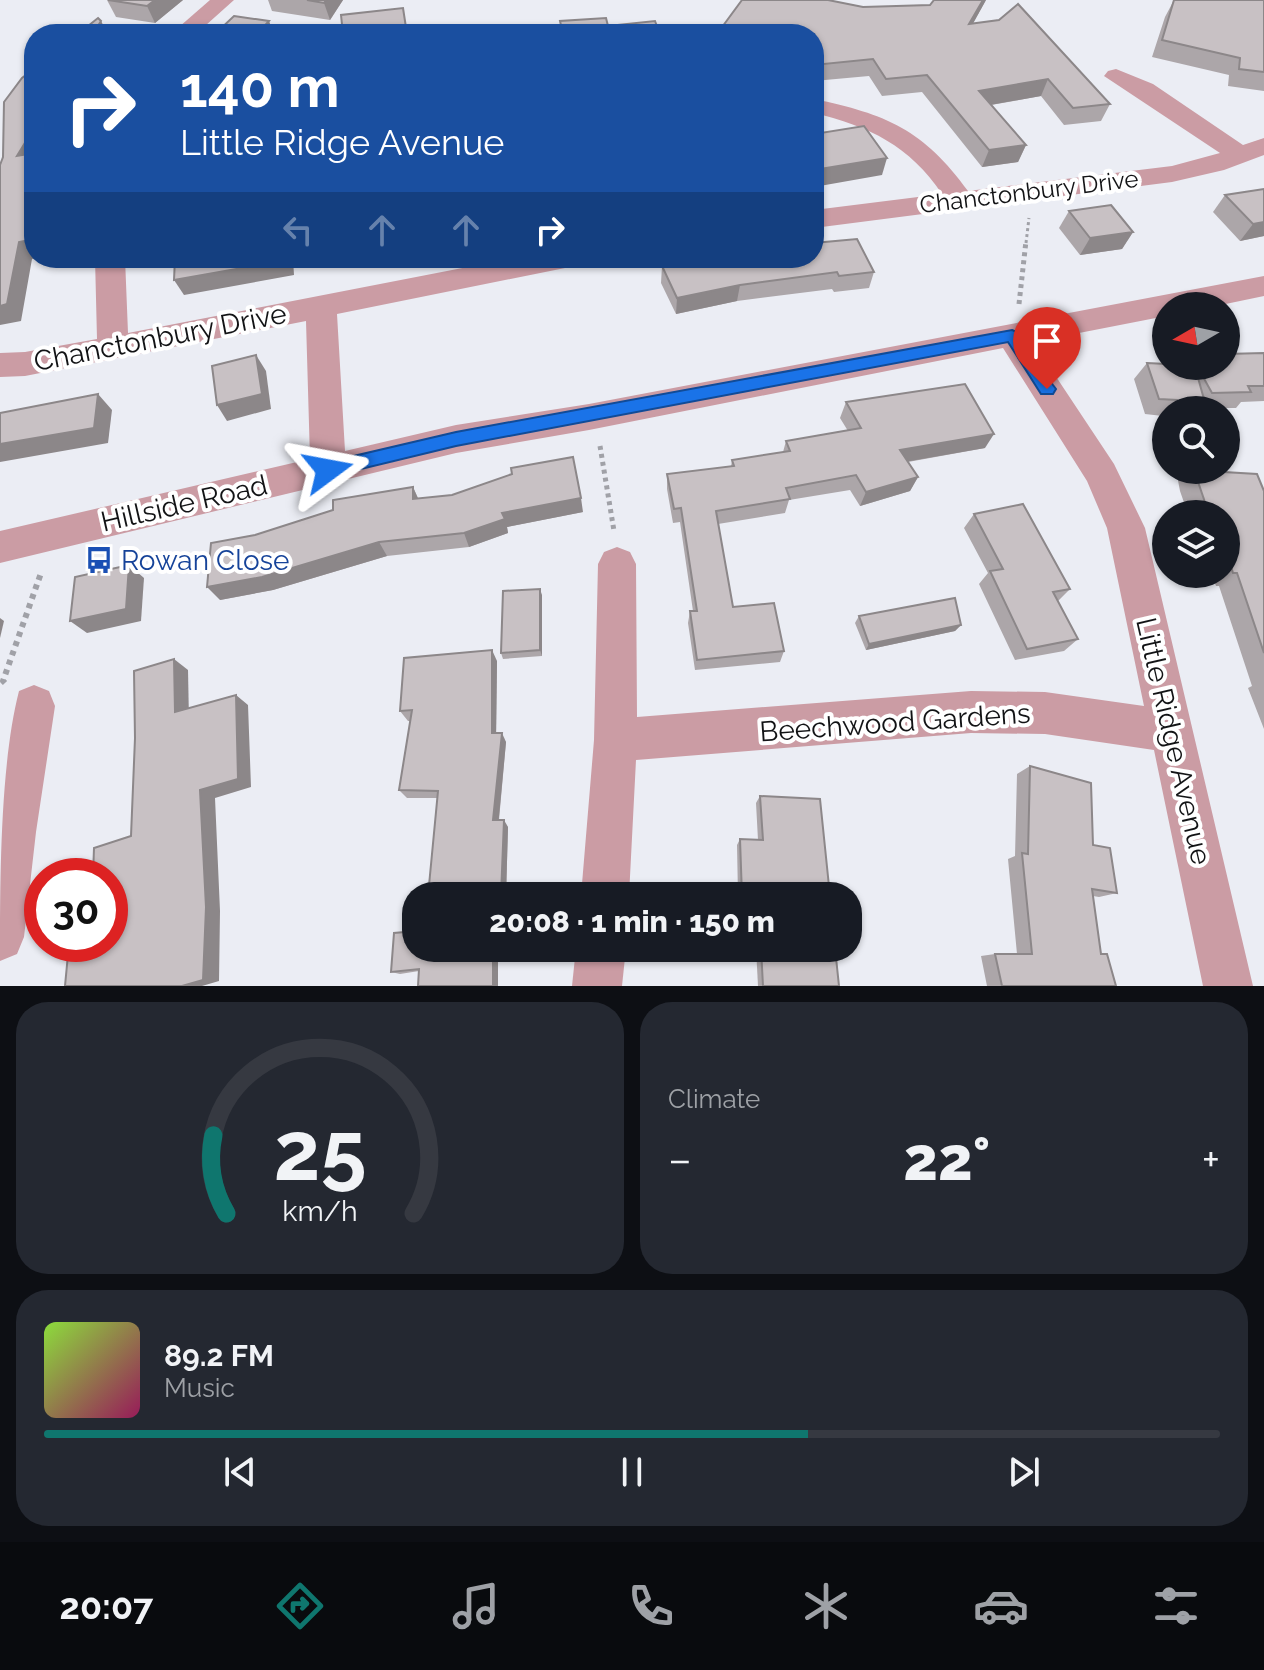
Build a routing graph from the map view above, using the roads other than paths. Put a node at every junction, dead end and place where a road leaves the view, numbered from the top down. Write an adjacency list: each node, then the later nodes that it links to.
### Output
1 (223, 0): 2 (street)
2 (194, 24)
3 (1116, 76): 5 (street, Chanctonbury Drive)
4 (824, 109): 6 (street)
5 (1253, 150): 6 (street, Chanctonbury Drive)
6 (960, 200): 7 (street, Chanctonbury Drive)
7 (824, 218)
8 (110, 268): 13 (street)
9 (515, 268): 11 (street, Chanctonbury Drive)
10 (1264, 286): 12 (street, Hillside Road)
11 (321, 307): 13 (street, Chanctonbury Drive); 15 (street, Chanctonbury Drive)
12 (1012, 336): 15 (street, Hillside Road); 19 (street, Little Ridge Avenue)
13 (113, 348): 14 (street, Chanctonbury Drive)
14 (0, 365)
15 (328, 470): 16 (street, Hillside Road)
16 (0, 547)
17 (617, 564): 20 (street)
18 (34, 706): 22 (street)
19 (1173, 731): 20 (street, Beechwood Gardens); 25 (street, Little Ridge Avenue)
20 (616, 740): 21 (street)
21 (606, 882)
22 (0, 937)
23 (600, 962): 24 (street)
24 (597, 986)
25 (1228, 986)

